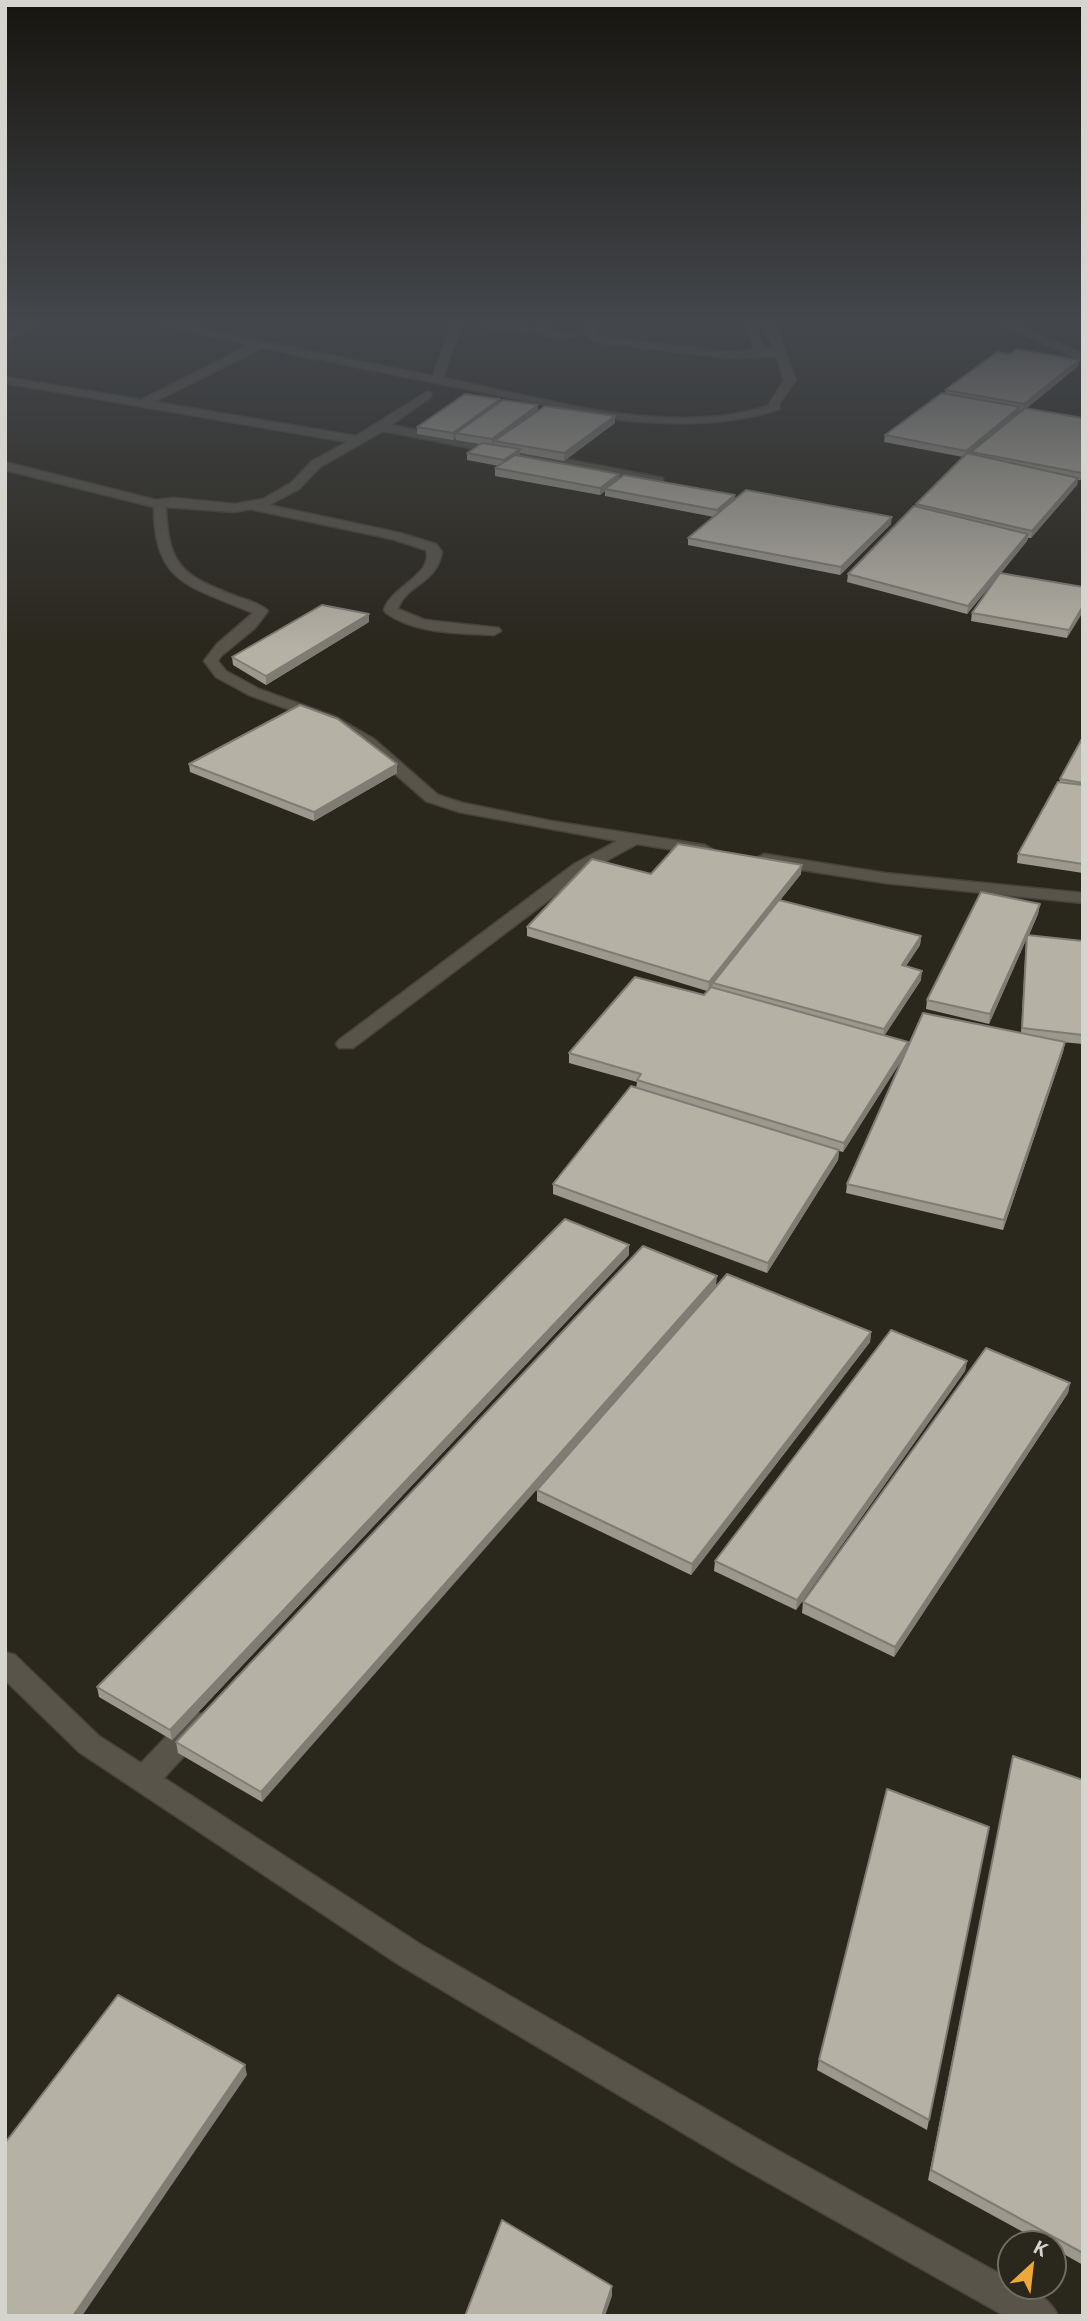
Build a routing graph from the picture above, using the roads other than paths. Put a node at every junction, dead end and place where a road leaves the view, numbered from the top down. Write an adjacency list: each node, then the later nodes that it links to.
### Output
1 (319, 433): 4 (street)
2 (370, 433): 4 (street)
3 (414, 433): 6 (street)
4 (358, 440): 8 (street)
5 (5, 466): 7 (street)
6 (659, 481)
7 (156, 504): 8 (street); 10 (street)
8 (254, 506): 9 (street)
9 (494, 631)
10 (634, 839): 11 (street); 14 (street)
11 (725, 853)
12 (751, 858): 13 (street)
13 (1083, 898)
14 (346, 1044)
15 (5, 1663): 17 (street)
16 (210, 1709): 17 (street)
17 (144, 1780): 18 (street)
18 (1041, 2316)

